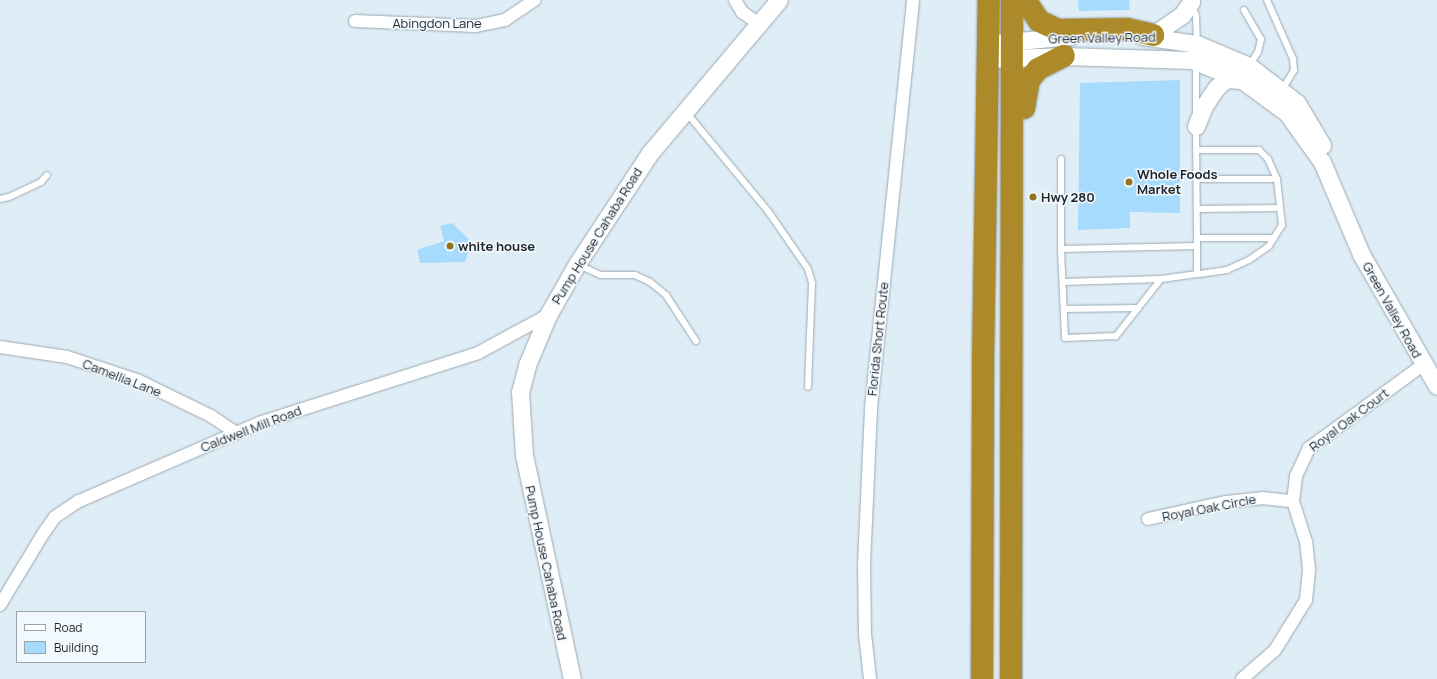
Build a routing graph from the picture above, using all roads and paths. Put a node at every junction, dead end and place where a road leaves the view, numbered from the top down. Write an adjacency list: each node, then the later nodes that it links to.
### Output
1 (536, 0): 11 (street, Abingdon Lane)
2 (735, 0): 12 (street)
3 (779, 0): 12 (street, Pump House Cahaba Road)
4 (913, 0): 53 (street, Florida Short Route)
5 (989, 0): 15 (highway)
6 (1012, 0): 14 (highway)
7 (1025, 0): 13 (highway)
8 (1267, 0): 19 (lane)
9 (1191, 1): 13 (street); 16 (lane)
10 (1244, 10): 18 (lane)
11 (355, 22)
12 (759, 24): 20 (street, Pump House Cahaba Road)
13 (1153, 36): 14 (street, Green Valley Road); 16 (street, Green Valley Road)
14 (1014, 50): 15 (street, Green Valley Road); 17 (street, Green Valley Road); 24 (highway)
15 (988, 51): 54 (highway)
16 (1197, 53): 17 (street, Green Valley Road); 18 (street, Green Valley Road); 21 (lane)
17 (1064, 56): 24 (highway)
18 (1246, 73): 19 (street, Green Valley Road); 21 (street); 35 (street, Green Valley Road)
19 (1281, 91): 35 (street, Green Valley Road)
20 (685, 111): 36 (street, Pump House Cahaba Road); 47 (lane)
21 (1196, 126): 22 (lane)
22 (1196, 150): 26 (lane); 27 (lane)
23 (1061, 159): 34 (lane)
24 (1012, 166): 55 (highway)
25 (47, 175): 28 (lane)
26 (1197, 179): 27 (lane); 30 (lane)
27 (1277, 179): 29 (lane)
28 (0, 199)
29 (1280, 208): 30 (lane); 32 (lane)
30 (1197, 209): 31 (lane)
31 (1197, 238): 32 (lane); 33 (lane)
32 (1274, 238): 37 (lane)
33 (1197, 246): 34 (lane); 37 (lane)
34 (1061, 249): 39 (lane)
35 (1361, 254): 45 (street, Green Valley Road)
36 (577, 264): 42 (street, Pump House Cahaba Road); 43 (lane)
37 (1197, 274): 38 (lane)
38 (1161, 279): 39 (lane); 40 (lane)
39 (1063, 282): 41 (lane)
40 (1138, 308): 41 (lane); 41 (lane)
41 (1064, 309)
42 (548, 315): 48 (street, Caldwell Mill Road); 52 (street, Pump House Cahaba Road)
43 (696, 341)
44 (0, 347): 48 (street, Camellia Lane)
45 (1423, 365): 46 (street, Green Valley Road); 49 (street, Royal Oak Court)
46 (1437, 386)
47 (808, 387)
48 (236, 433): 51 (street, Caldwell Mill Road)
49 (1293, 501): 50 (street, Royal Oak Circle); 56 (street, Royal Oak Court)
50 (1148, 519)
51 (0, 605)
52 (572, 679)
53 (870, 679)
54 (982, 679)
55 (1011, 679)
56 (1242, 679)

